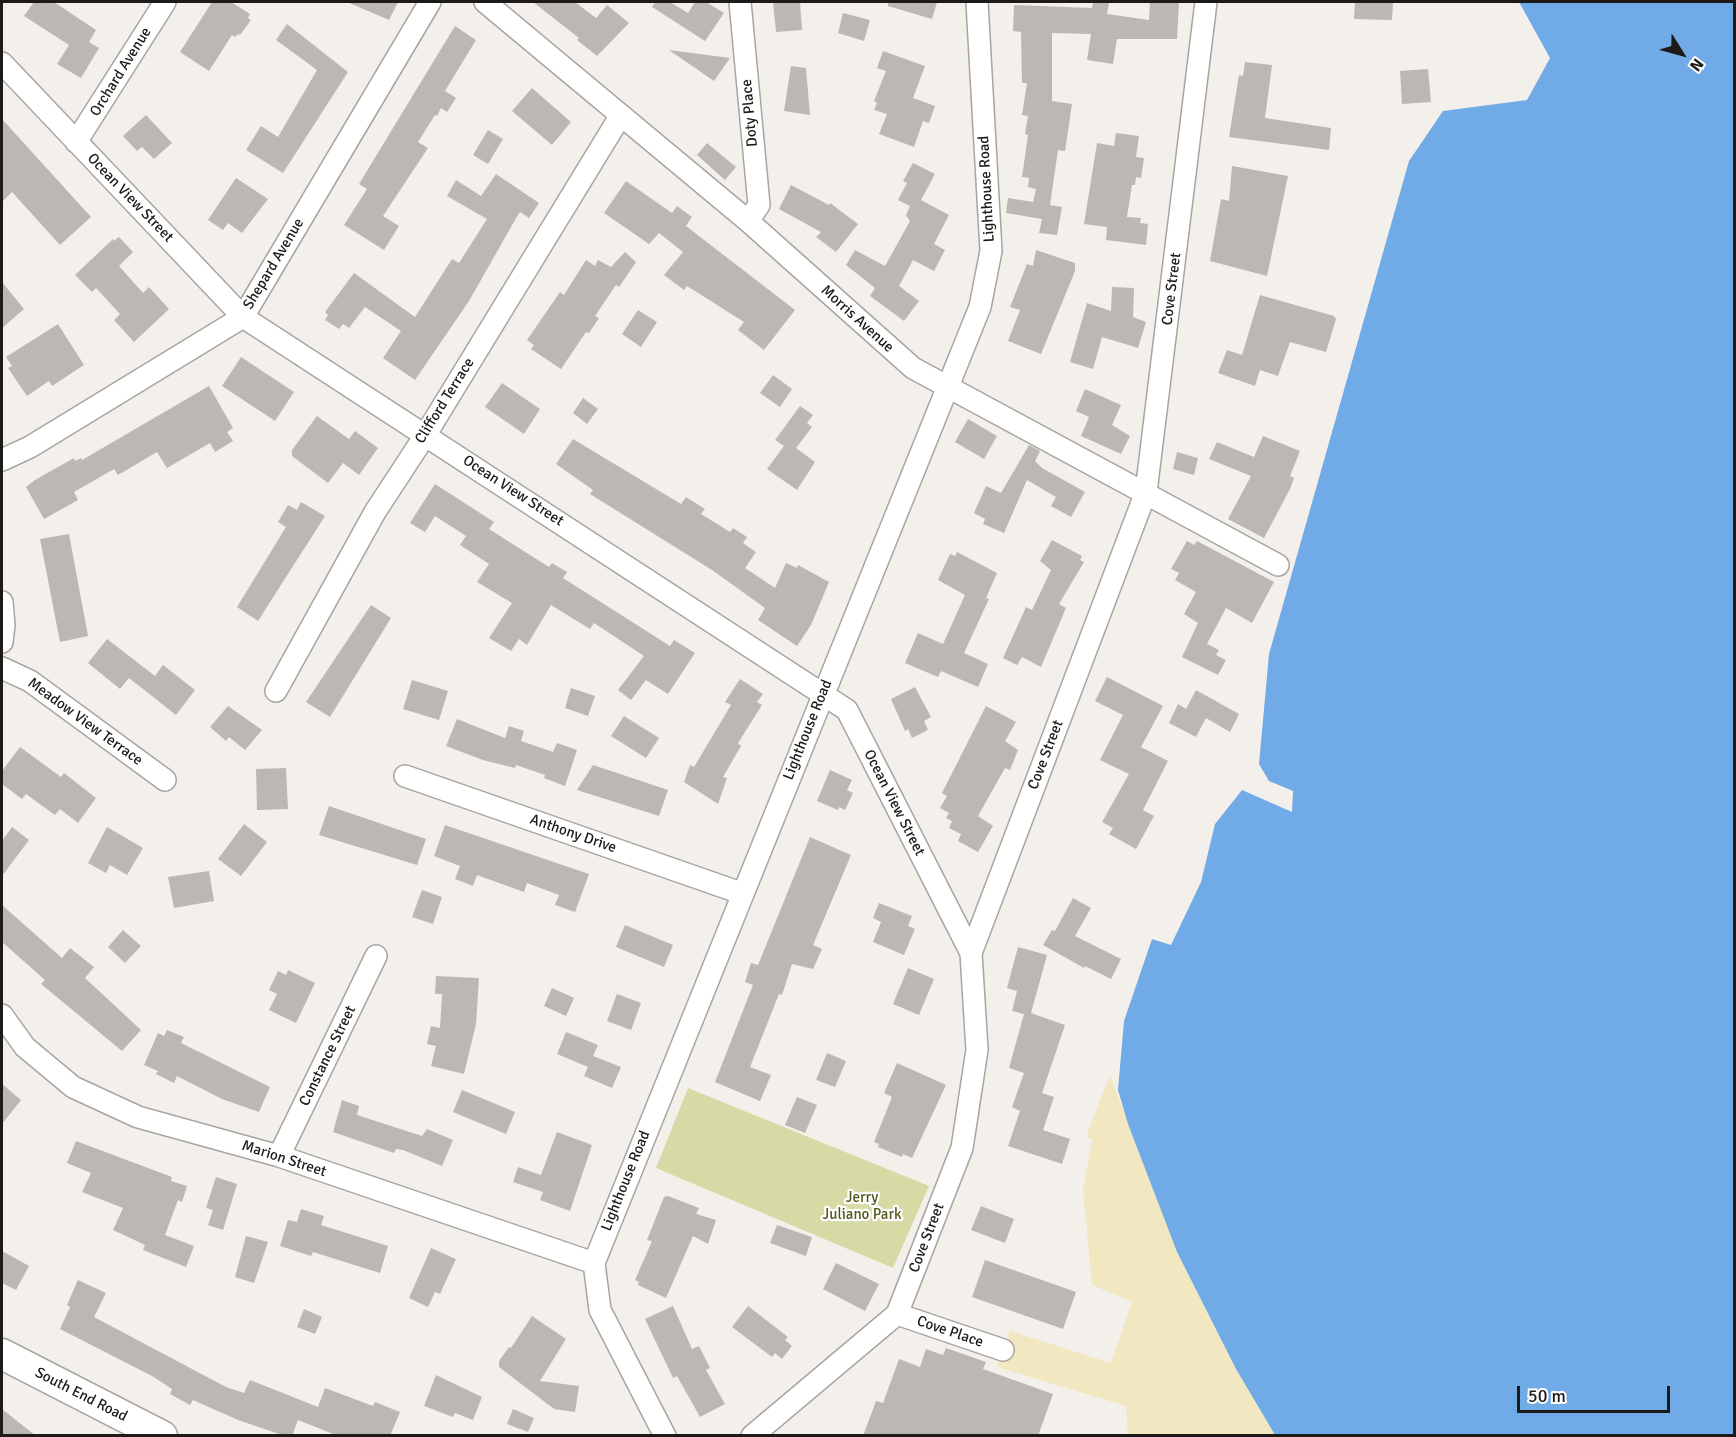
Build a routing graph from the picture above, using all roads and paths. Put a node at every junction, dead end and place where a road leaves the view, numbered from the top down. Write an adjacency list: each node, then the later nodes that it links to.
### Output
1 (165, 2): 9 (street, Orchard Avenue)
2 (430, 2): 11 (street, Shepard Avenue)
3 (485, 2): 8 (street, Morris Avenue)
4 (740, 2): 10 (street, Doty Place)
5 (977, 2): 12 (street, Lighthouse Road)
6 (1206, 2): 15 (street, Cove Street)
7 (2, 63): 9 (street, Ocean View Street)
8 (621, 115): 10 (street, Morris Avenue); 13 (street, Clifford Terrace)
9 (76, 142): 11 (street, Ocean View Street)
10 (748, 221): 12 (street, Morris Avenue)
11 (243, 317): 13 (street, Ocean View Street); 14 (street, Shepard Avenue)
12 (948, 388): 15 (street, Morris Avenue); 21 (street, Lighthouse Road)
13 (426, 434): 20 (street, Clifford Terrace); 21 (street, Ocean View Street)
14 (2, 460)
15 (1146, 492): 16 (street, Morris Avenue); 25 (street, Cove Street)
16 (1278, 565)
17 (2, 602): 18 (street)
18 (2, 642)
19 (2, 668): 23 (street, Meadow View Terrace)
20 (276, 691)
21 (822, 696): 24 (street, Lighthouse Road); 25 (street, Ocean View Street)
22 (405, 776): 24 (street, Anthony Drive)
23 (165, 780)
24 (741, 893): 29 (street, Lighthouse Road)
25 (971, 953): 30 (street, Cove Street)
26 (376, 956): 28 (street, Constance Street)
27 (2, 1015): 28 (street, Marion Street)
28 (279, 1156): 29 (street, Marion Street)
29 (594, 1263): 34 (street, Lighthouse Road)
30 (897, 1314): 31 (street, Cove Place); 35 (street, Cove Street)
31 (1003, 1350)
32 (2, 1354): 33 (main road, South End Road)
33 (162, 1436)
34 (665, 1436)
35 (752, 1436)

